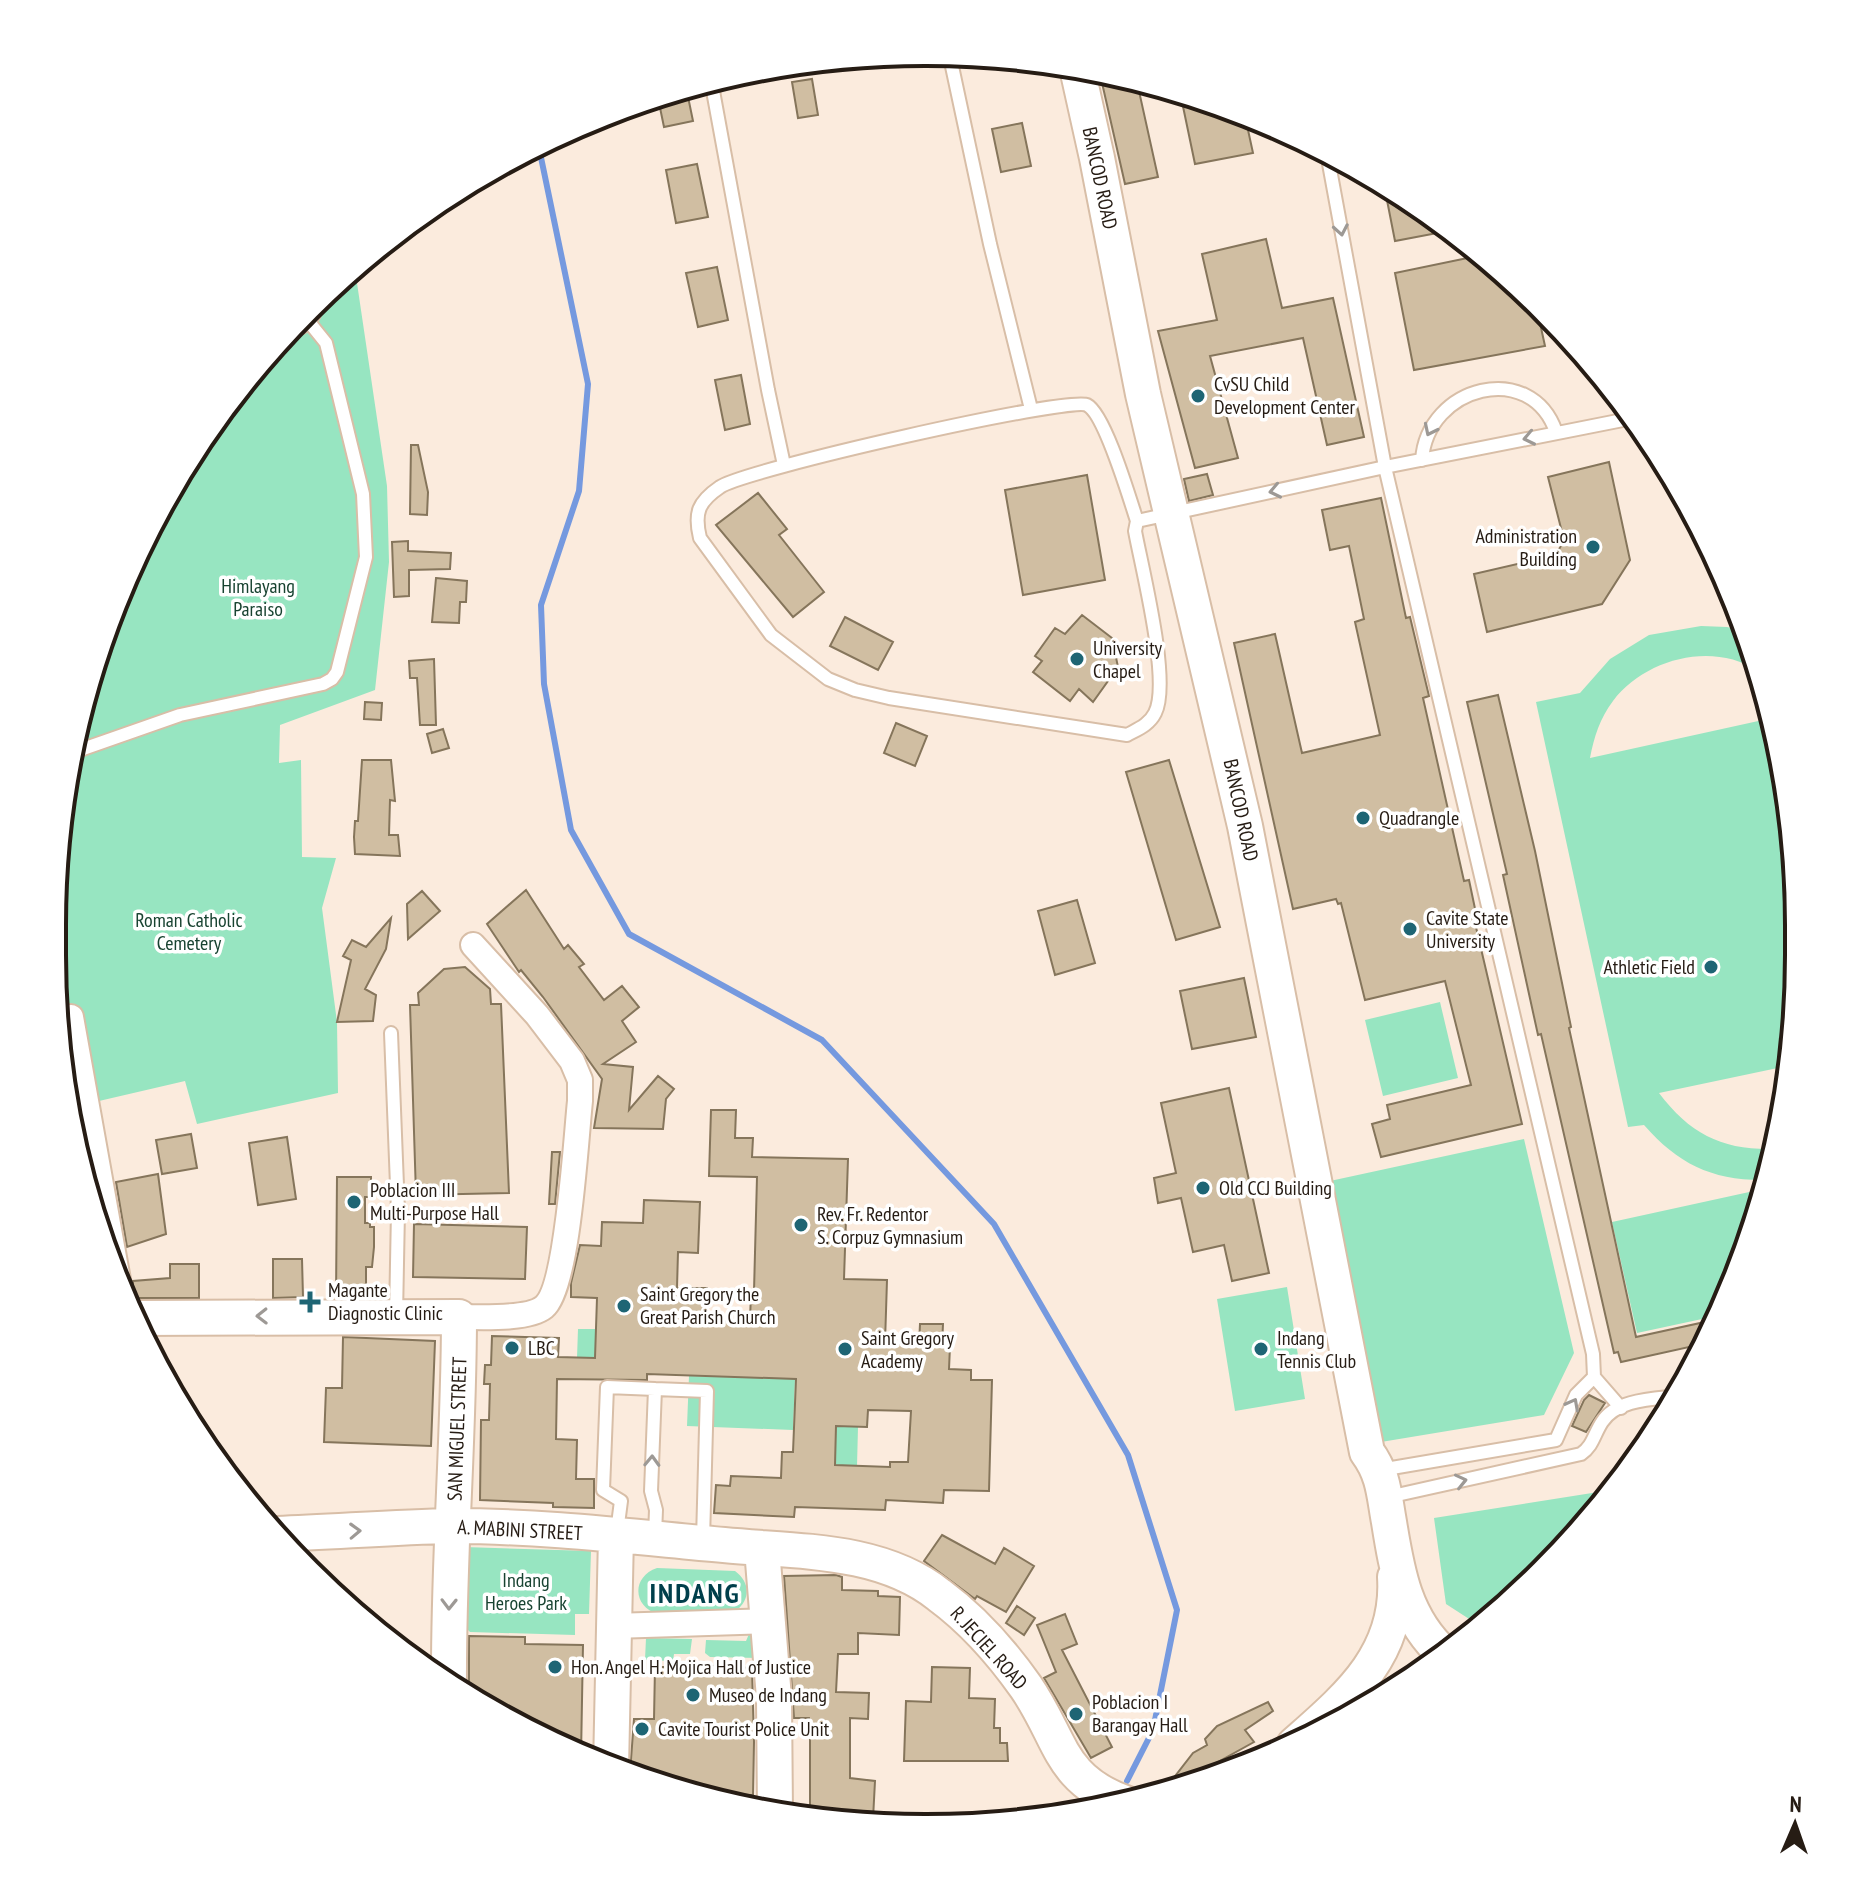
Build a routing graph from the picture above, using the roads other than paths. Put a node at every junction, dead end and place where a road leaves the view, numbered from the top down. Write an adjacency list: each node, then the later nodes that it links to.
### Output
1 (952, 67): 6 (lane)
2 (1080, 81): 12 (street, BANCOD ROAD)
3 (713, 93): 10 (lane)
4 (1330, 168): 11 (lane, one-way to 11)
5 (311, 325): 14 (lane)
6 (1031, 409): 10 (lane); 13 (lane)
7 (1620, 420): 8 (lane)
8 (1556, 432): 9 (lane, one-way to 9); 9 (lane, one-way to 9)
9 (1422, 460): 11 (lane)
10 (784, 465): 13 (lane)
11 (1385, 467): 12 (lane, one-way to 12); 22 (lane)
12 (1172, 513): 13 (lane); 26 (street, BANCOD ROAD)
13 (1137, 521)
14 (85, 748)
15 (473, 945): 20 (street)
16 (71, 1017): 18 (street)
17 (391, 1033): 19 (lane)
18 (106, 1211)
19 (396, 1316): 20 (street); 21 (street, one-way to 21)
20 (459, 1317): 27 (street, SAN MIGUEL STREET)
21 (147, 1318)
22 (1594, 1377): 25 (lane); 26 (lane, one-way to 22)
23 (655, 1389): 29 (lane); 30 (lane, one-way to 23); 31 (lane)
24 (1661, 1398): 25 (lane)
25 (1621, 1408): 26 (lane, one-way to 25)
26 (1382, 1484): 33 (street, BANCOD ROAD)
27 (454, 1526): 28 (street, A. MABINI STREET, one-way to 27); 29 (street, A. MABINI STREET); 37 (street, SAN MIGUEL STREET, one-way to 37)
28 (291, 1533)
29 (616, 1535): 30 (street, A. MABINI STREET); 35 (street)
30 (655, 1539): 31 (street, A. MABINI STREET)
31 (702, 1543): 32 (street, A. MABINI STREET)
32 (762, 1549): 34 (street); 40 (street, R. JECIEL ROAD)
33 (1394, 1552): 36 (street, BANCOD ROAD); 38 (street, BANCOD ROAD)
34 (769, 1621): 35 (street); 41 (street)
35 (613, 1626): 39 (street)
36 (1436, 1645)
37 (443, 1665)
38 (1335, 1709)
39 (611, 1754)
40 (1106, 1794)
41 (775, 1800)

